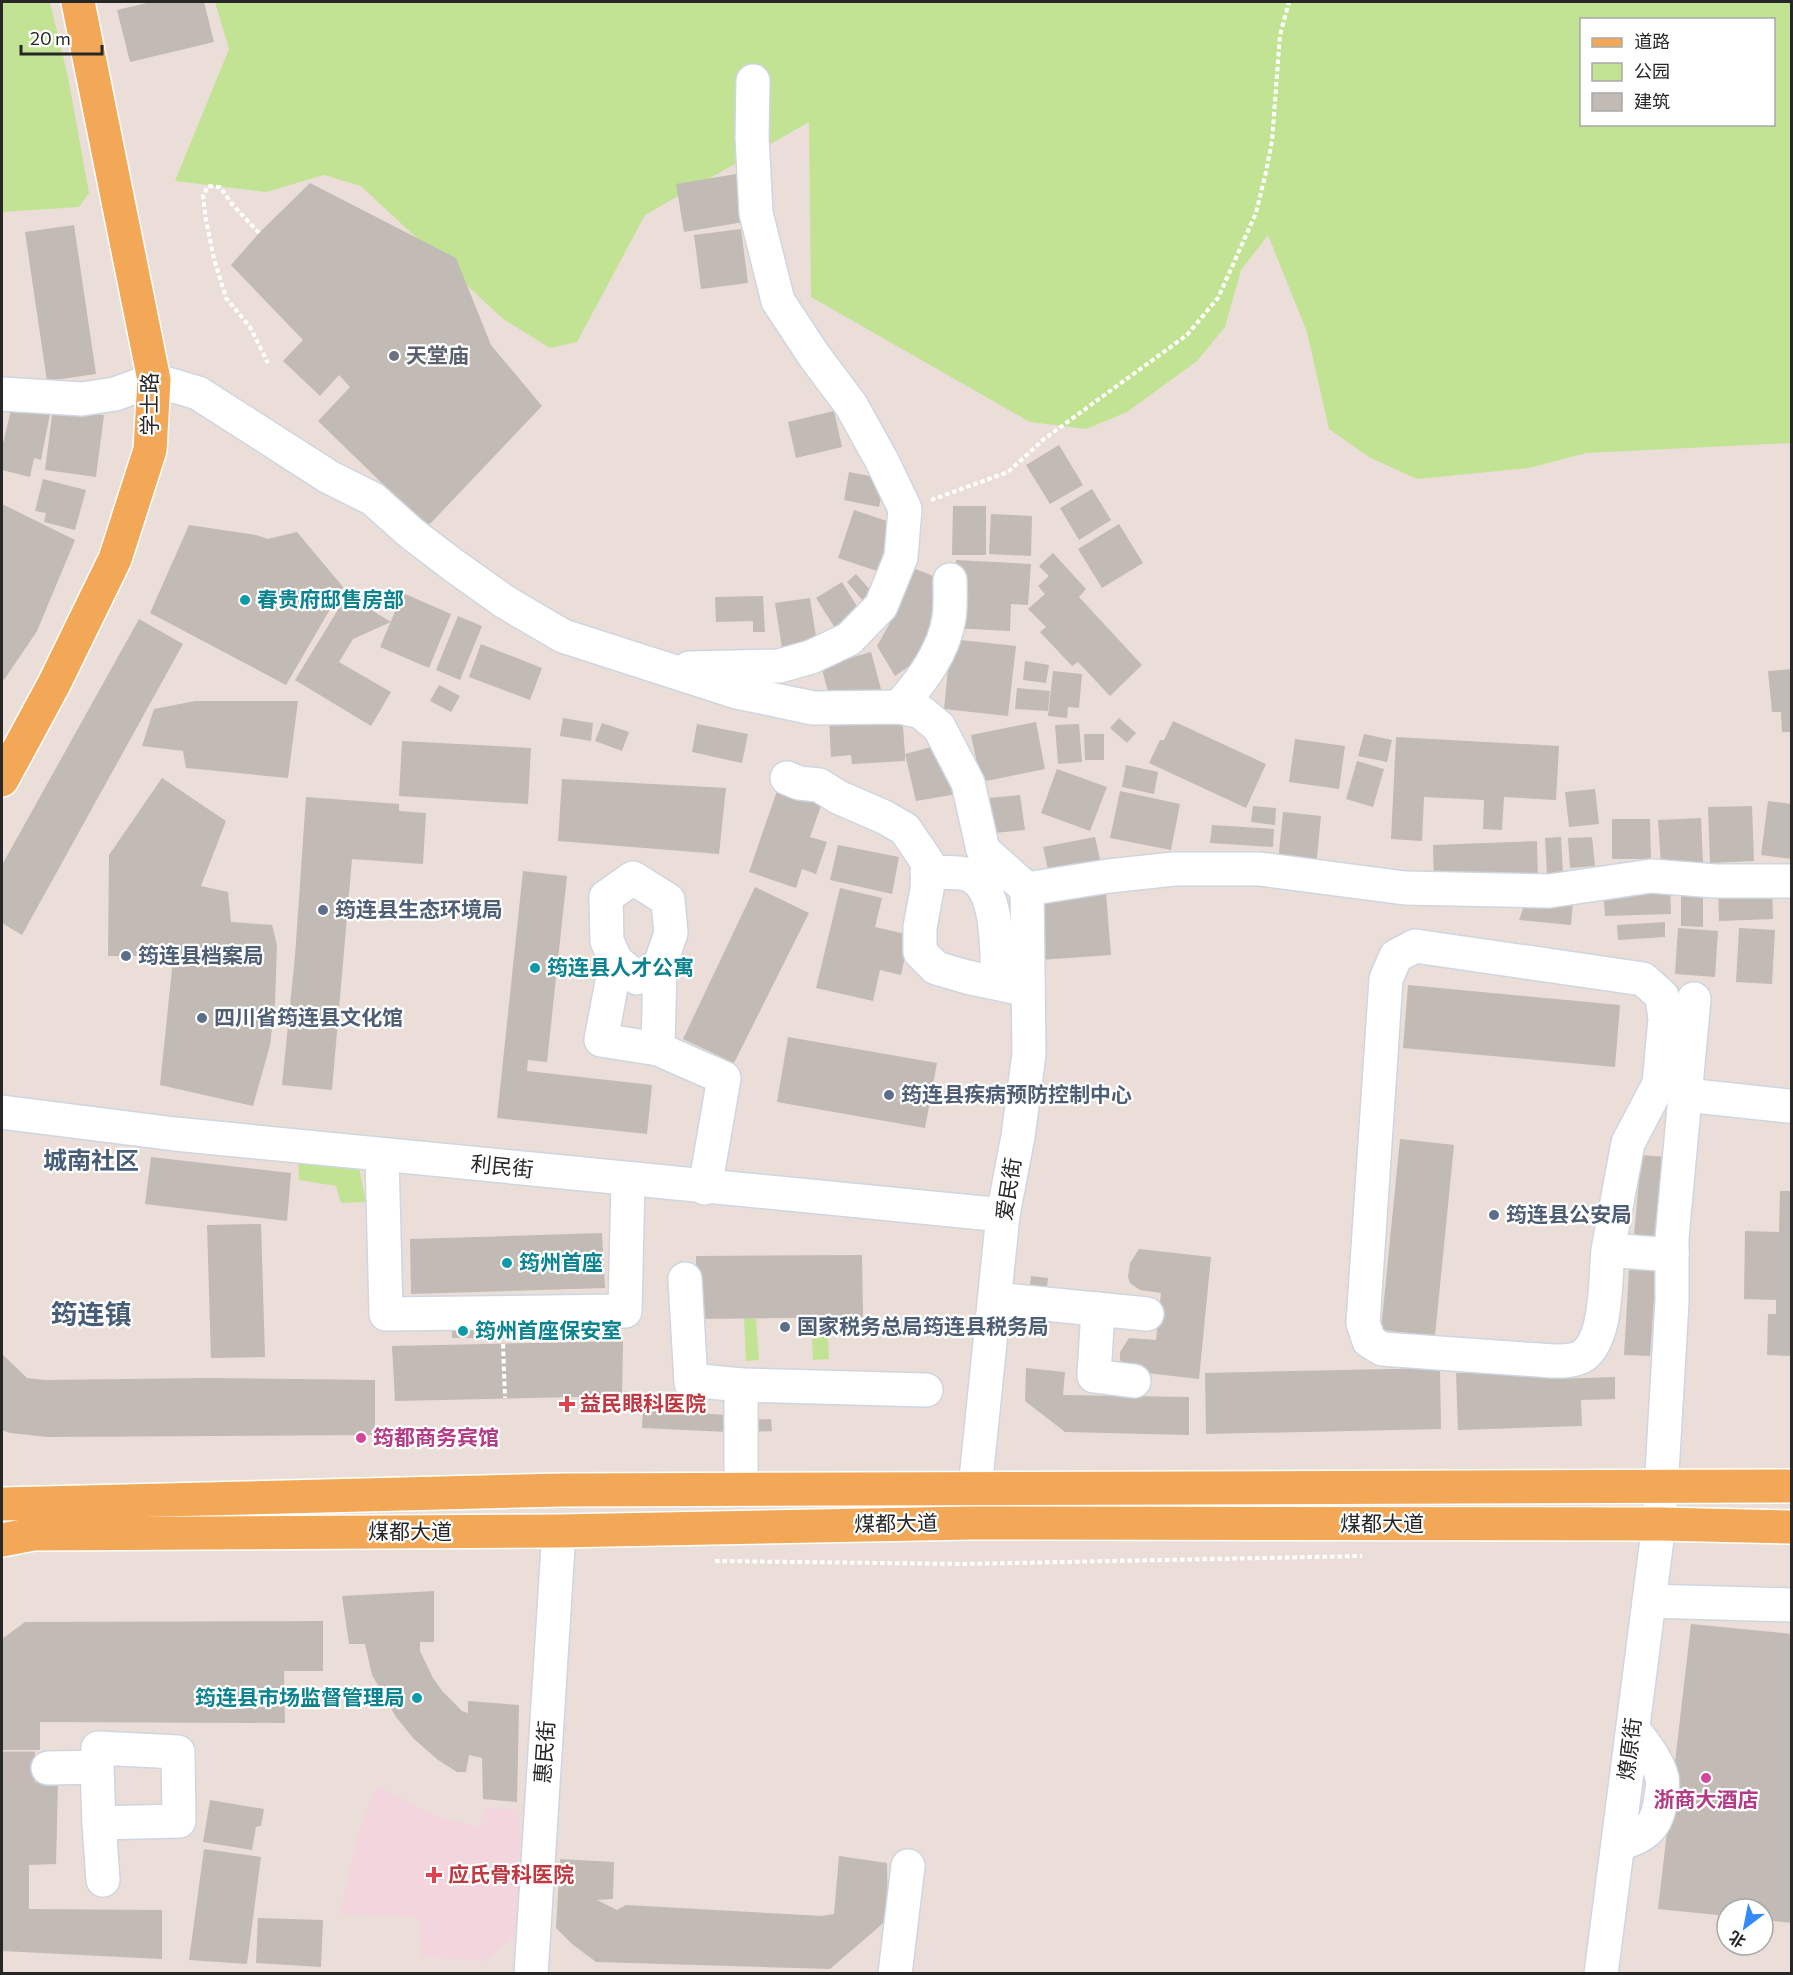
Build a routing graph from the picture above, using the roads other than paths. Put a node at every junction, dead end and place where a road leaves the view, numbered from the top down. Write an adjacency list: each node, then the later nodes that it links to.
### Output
1 (78, 2): 3 (main road, 学士路)
2 (753, 81): 6 (street)
3 (154, 380): 4 (street); 6 (street); 9 (main road, 学士路)
4 (2, 394)
5 (950, 580): 7 (street)
6 (663, 669): 7 (street)
7 (899, 707): 12 (street)
8 (787, 778): 10 (street)
9 (2, 780)
10 (927, 873): 15 (street); 15 (street)
11 (1791, 881): 12 (street)
12 (1027, 889): 15 (street, 爱民街)
13 (616, 961): 14 (street); 14 (street); 17 (street)
14 (660, 965): 17 (street)
15 (1013, 986): 24 (street, 爱民街)
16 (1694, 999): 18 (street, 燎原街)
17 (658, 1049): 23 (street)
18 (1686, 1095): 19 (street); 26 (street, 燎原街)
19 (1788, 1106)
20 (2, 1112): 21 (street, 利民街)
21 (382, 1155): 22 (street, 利民街); 22 (street)
22 (628, 1180): 23 (street, 利民街)
23 (705, 1188): 24 (street, 利民街)
24 (1003, 1215): 28 (street, 爱民街)
25 (1608, 1250): 25 (street); 26 (street)
26 (1672, 1255): 34 (street, 燎原街)
27 (685, 1279): 32 (street)
28 (995, 1299): 29 (street); 36 (street, 爱民街)
29 (1098, 1309): 30 (street); 31 (street)
30 (1147, 1314)
31 (1134, 1381)
32 (741, 1385): 33 (street); 37 (street)
33 (926, 1390)
34 (1661, 1486): 35 (main road, 煤都大道); 36 (main road, 煤都大道); 40 (street, 燎原街)
35 (1791, 1486)
36 (975, 1489): 37 (main road, 煤都大道); 39 (main road)
37 (741, 1490): 38 (main road, 煤都大道)
38 (2, 1504)
39 (971, 1523): 40 (main road, 煤都大道); 42 (main road, 煤都大道)
40 (1659, 1524): 41 (main road, 煤都大道); 44 (street, 燎原街)
41 (1791, 1527)
42 (559, 1531): 43 (main road, 煤都大道); 51 (street, 惠民街)
43 (2, 1540)
44 (1649, 1601): 45 (street); 53 (street, 燎原街)
45 (1791, 1605)
46 (97, 1767): 47 (street); 48 (street); 48 (street)
47 (48, 1768)
48 (99, 1823): 50 (street)
49 (908, 1866): 52 (street)
50 (103, 1880)
51 (531, 1974)
52 (895, 1974)
53 (1601, 1974)

